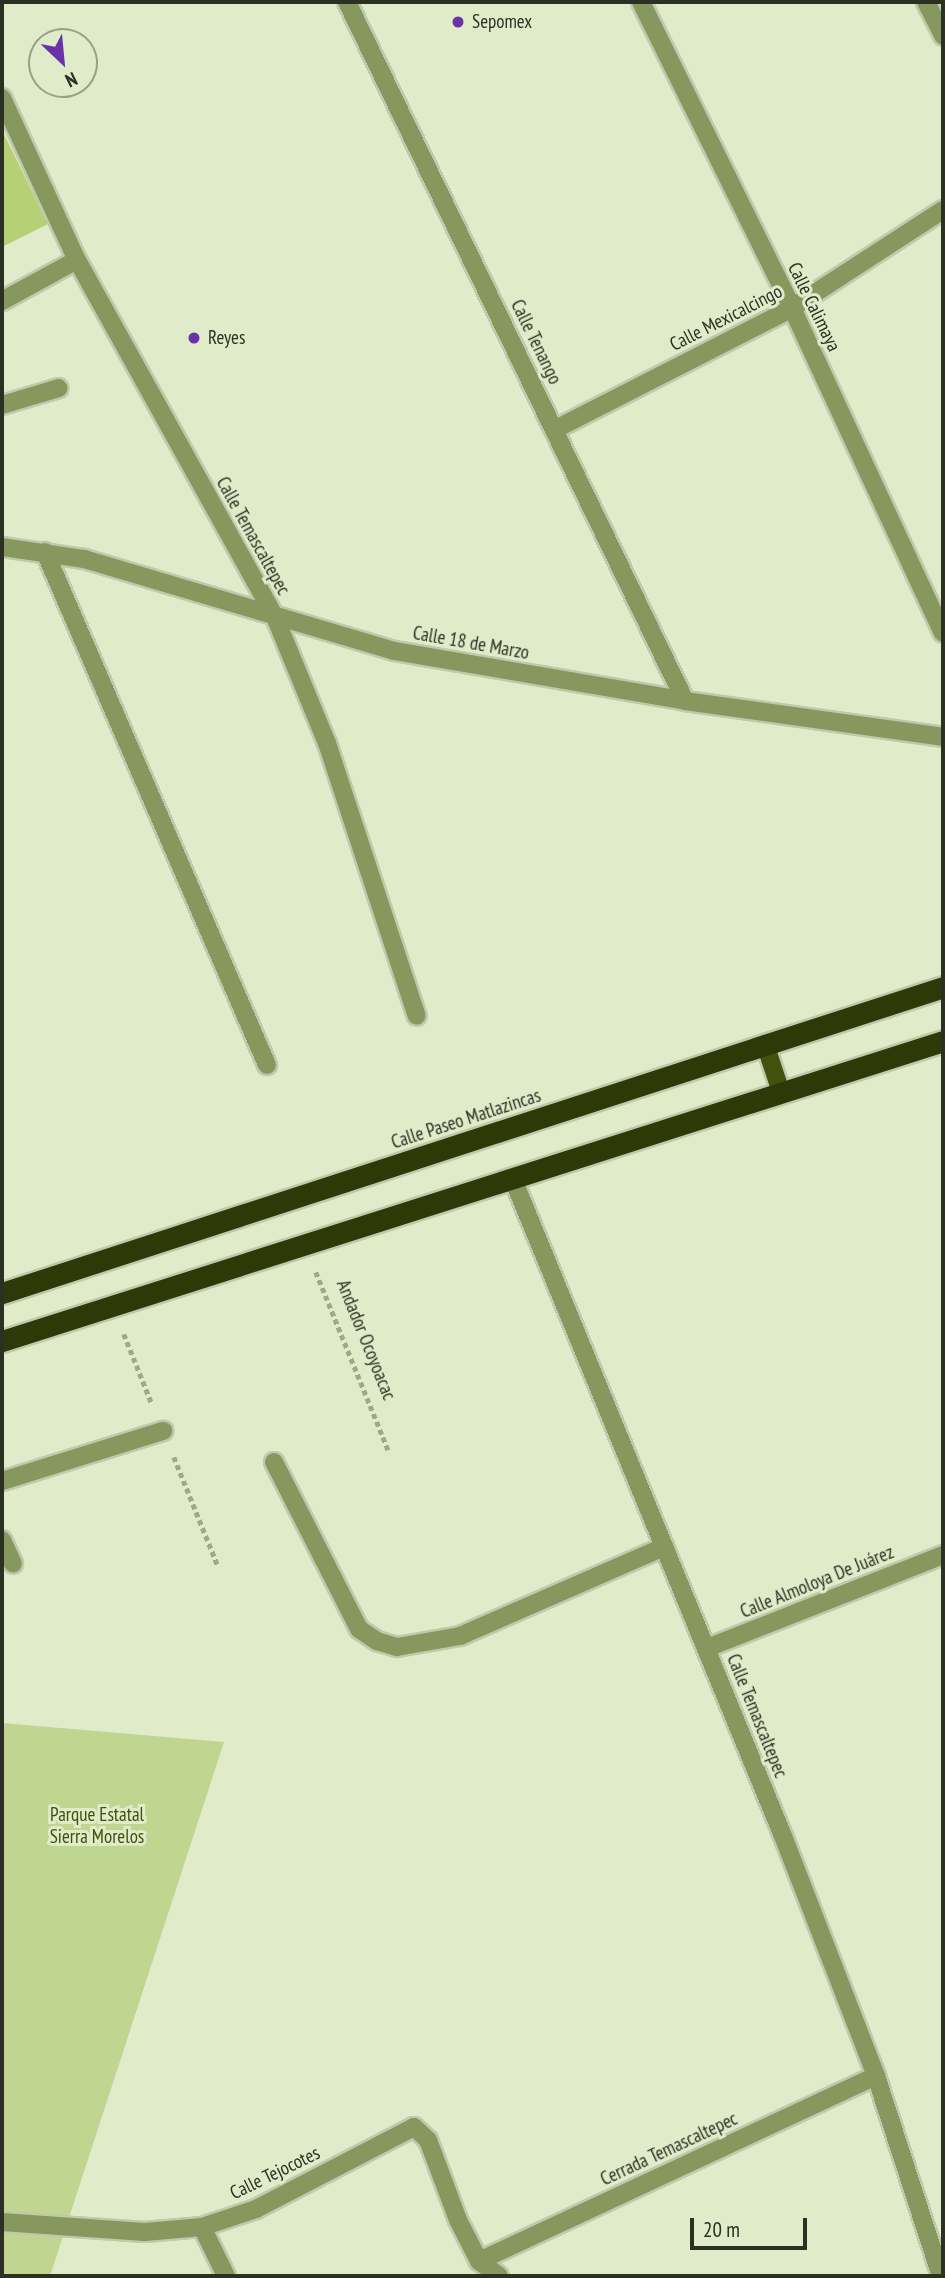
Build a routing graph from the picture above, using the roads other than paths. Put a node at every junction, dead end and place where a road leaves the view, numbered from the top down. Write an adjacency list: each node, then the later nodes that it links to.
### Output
1 (347, 2): 12 (street, Calle Tenango)
2 (641, 2): 9 (street, Calle Calimaya)
3 (926, 2): 4 (street)
4 (943, 36)
5 (2, 98): 7 (street, Calle Temascaltepec)
6 (943, 210): 9 (street, Calle Mexicalcingo)
7 (77, 260): 8 (street); 15 (street, Calle Temascaltepec)
8 (2, 301)
9 (792, 308): 12 (street, Calle Mexicalcingo); 16 (street, Calle Calimaya)
10 (59, 388): 11 (street)
11 (2, 405)
12 (556, 429): 17 (street, Calle Tenango)
13 (2, 547): 14 (street, Calle 18 de Marzo)
14 (45, 552): 15 (street, Calle 18 de Marzo); 23 (street)
15 (275, 617): 17 (street, Calle 18 de Marzo); 20 (street, Calle Temascaltepec)
16 (943, 633)
17 (685, 701): 18 (street, Calle 18 de Marzo)
18 (943, 737)
19 (943, 987): 22 (highway, Calle Paseo Matlazincas)
20 (417, 1016)
21 (943, 1041): 24 (highway)
22 (765, 1044): 24 (main road); 26 (highway, Calle Paseo Matlazincas)
23 (267, 1065)
24 (782, 1092): 25 (highway)
25 (513, 1179): 27 (highway); 32 (street, Calle Temascaltepec)
26 (2, 1293)
27 (2, 1341)
28 (163, 1432): 30 (street)
29 (274, 1462): 32 (street)
30 (2, 1481)
31 (2, 1540): 34 (street)
32 (664, 1547): 35 (street, Calle Temascaltepec)
33 (943, 1555): 35 (street, Calle Almoloya De Juárez)
34 (13, 1564)
35 (707, 1648): 36 (street, Calle Temascaltepec)
36 (876, 2076): 39 (street, Cerrada Temascaltepec); 42 (street, Calle Temascaltepec)
37 (2, 2222): 38 (street, Calle Tejocotes)
38 (202, 2227): 39 (street, Calle Tejocotes); 40 (street)
39 (479, 2261): 41 (street)
40 (226, 2276)
41 (499, 2276)
42 (940, 2276)

